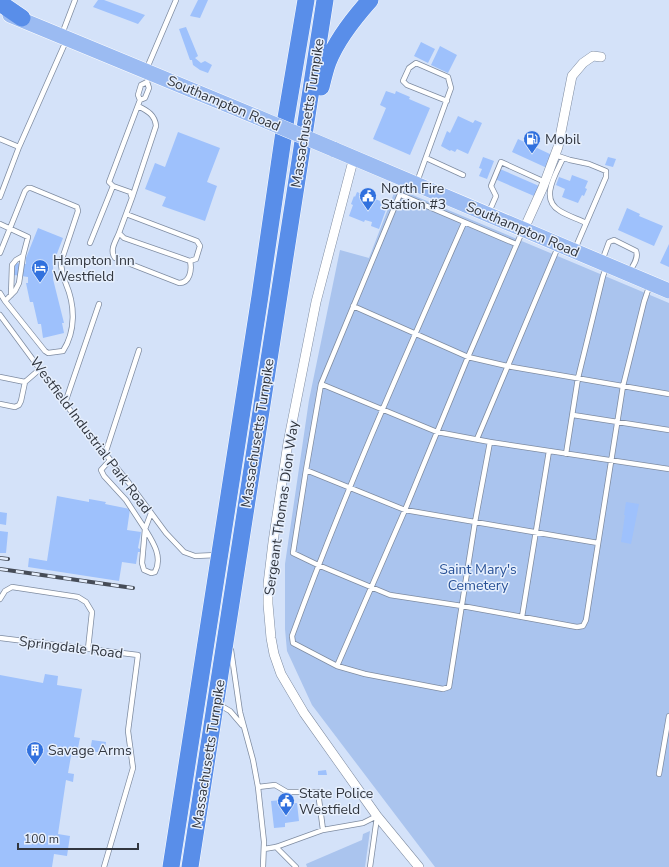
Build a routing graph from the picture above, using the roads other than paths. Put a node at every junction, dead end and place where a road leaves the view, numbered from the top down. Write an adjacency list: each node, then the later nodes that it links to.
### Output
1 (75, 0): 10 (lane)
2 (176, 0): 12 (lane)
3 (300, 0): 16 (highway)
4 (306, 0): 16 (highway, Massachusetts Turnpike)
5 (325, 0): 54 (highway, Massachusetts Turnpike)
6 (370, 0): 54 (highway)
7 (0, 3): 9 (highway)
8 (0, 11): 9 (main road, Southampton Road)
9 (22, 18): 10 (main road, Southampton Road)
10 (64, 37): 12 (main road, Southampton Road); 18 (lane)
11 (601, 57): 20 (street)
12 (148, 75): 13 (lane); 13 (lane); 19 (main road, Southampton Road, bridge)
13 (140, 100): 15 (lane)
14 (447, 101): 14 (lane); 21 (lane)
15 (138, 106): 25 (lane); 28 (lane)
16 (286, 118): 89 (highway, Massachusetts Turnpike)
17 (0, 139): 18 (lane)
18 (19, 147): 27 (lane)
19 (354, 157): 23 (main road, Southampton Road); 106 (street, Sergeant Thomas Dion Way)
20 (559, 157): 24 (street); 32 (lane); 32 (lane)
21 (426, 158): 22 (lane); 23 (lane)
22 (462, 175)
23 (411, 182): 26 (lane); 30 (main road, Southampton Road)
24 (545, 182): 30 (lane); 35 (street)
25 (113, 186): 28 (lane); 37 (lane)
26 (401, 195): 31 (lane); 52 (lane)
27 (0, 197)
28 (132, 198): 29 (lane)
29 (126, 214): 36 (lane); 43 (lane)
30 (489, 214): 35 (main road, Southampton Road)
31 (464, 223): 38 (lane); 55 (lane)
32 (586, 223): 40 (lane)
33 (0, 224): 34 (lane)
34 (10, 228): 41 (lane); 42 (lane); 50 (lane)
35 (524, 229): 38 (lane); 39 (main road, Southampton Road)
36 (119, 232): 43 (lane); 43 (lane)
37 (90, 243)
38 (516, 244): 57 (lane)
39 (559, 244): 40 (main road, Southampton Road); 58 (lane)
40 (575, 250): 44 (main road, Southampton Road)
41 (0, 253)
42 (23, 256): 49 (lane); 49 (lane)
43 (190, 261)
44 (605, 263): 45 (main road, Southampton Road); 45 (lane); 61 (lane)
45 (628, 273): 46 (main road, Southampton Road)
46 (650, 283): 47 (main road, Southampton Road); 64 (lane)
47 (669, 291)
48 (0, 293): 50 (lane)
49 (11, 295): 50 (lane)
50 (5, 301)
51 (99, 304): 66 (lane)
52 (353, 306): 55 (lane); 63 (lane)
53 (0, 315): 59 (lane, Westfield Industrial Park Road)
54 (274, 328): 94 (highway, Massachusetts Turnpike)
55 (416, 333): 57 (lane); 68 (lane)
56 (139, 350): 76 (lane)
57 (468, 357): 58 (lane); 72 (lane)
58 (507, 366): 61 (lane); 73 (lane)
59 (40, 369): 62 (lane); 66 (lane, Westfield Industrial Park Road)
60 (0, 377): 62 (lane)
61 (578, 378): 64 (lane); 69 (lane)
62 (24, 382): 67 (lane)
63 (321, 384): 68 (lane); 81 (lane)
64 (623, 386): 65 (lane); 70 (lane)
65 (669, 394)
66 (65, 403): 76 (lane, Westfield Industrial Park Road)
67 (0, 404)
68 (384, 410): 72 (lane); 82 (lane)
69 (573, 415): 70 (lane); 77 (lane)
70 (618, 422): 71 (lane); 79 (lane)
71 (669, 430)
72 (436, 432): 73 (lane); 83 (lane)
73 (477, 439): 74 (lane)
74 (490, 442): 75 (lane); 85 (lane)
75 (549, 451): 77 (lane); 87 (lane)
76 (105, 454): 78 (lane, Westfield Industrial Park Road)
77 (566, 454): 79 (lane)
78 (110, 460): 84 (lane, Westfield Industrial Park Road); 86 (lane)
79 (610, 460): 80 (lane); 88 (lane)
80 (669, 469)
81 (306, 470): 82 (lane); 90 (lane)
82 (350, 488): 83 (lane); 90 (lane)
83 (405, 510): 85 (lane); 91 (lane)
84 (151, 513): 86 (lane); 89 (lane, Westfield Industrial Park Road)
85 (475, 522): 87 (lane); 93 (lane)
86 (145, 529): 86 (lane)
87 (536, 532): 88 (lane); 95 (lane)
88 (598, 542): 95 (lane)
89 (220, 554): 111 (highway, Massachusetts Turnpike)
90 (318, 565): 91 (lane); 100 (lane)
91 (371, 588): 93 (lane); 100 (lane)
92 (0, 599): 99 (lane)
93 (462, 606): 95 (lane); 100 (lane)
94 (229, 616): 97 (lane); 101 (highway, Massachusetts Turnpike)
95 (522, 617)
96 (0, 638): 99 (lane, Springdale Road)
97 (231, 640)
98 (231, 646): 103 (lane)
99 (88, 649): 110 (lane, Springdale Road)
100 (337, 666)
101 (214, 700): 103 (lane); 112 (highway, Massachusetts Turnpike)
102 (669, 716): 104 (lane)
103 (244, 728): 105 (lane)
104 (659, 774)
105 (258, 787): 107 (lane); 109 (lane)
106 (377, 816): 107 (lane); 115 (lane); 116 (street, Sergeant Thomas Dion Way)
107 (323, 830): 108 (lane)
108 (276, 848): 109 (lane); 114 (lane)
109 (264, 850): 113 (lane)
110 (104, 867)
111 (171, 867)
112 (190, 867)
113 (263, 867)
114 (296, 867)
115 (370, 867)
116 (419, 867)

